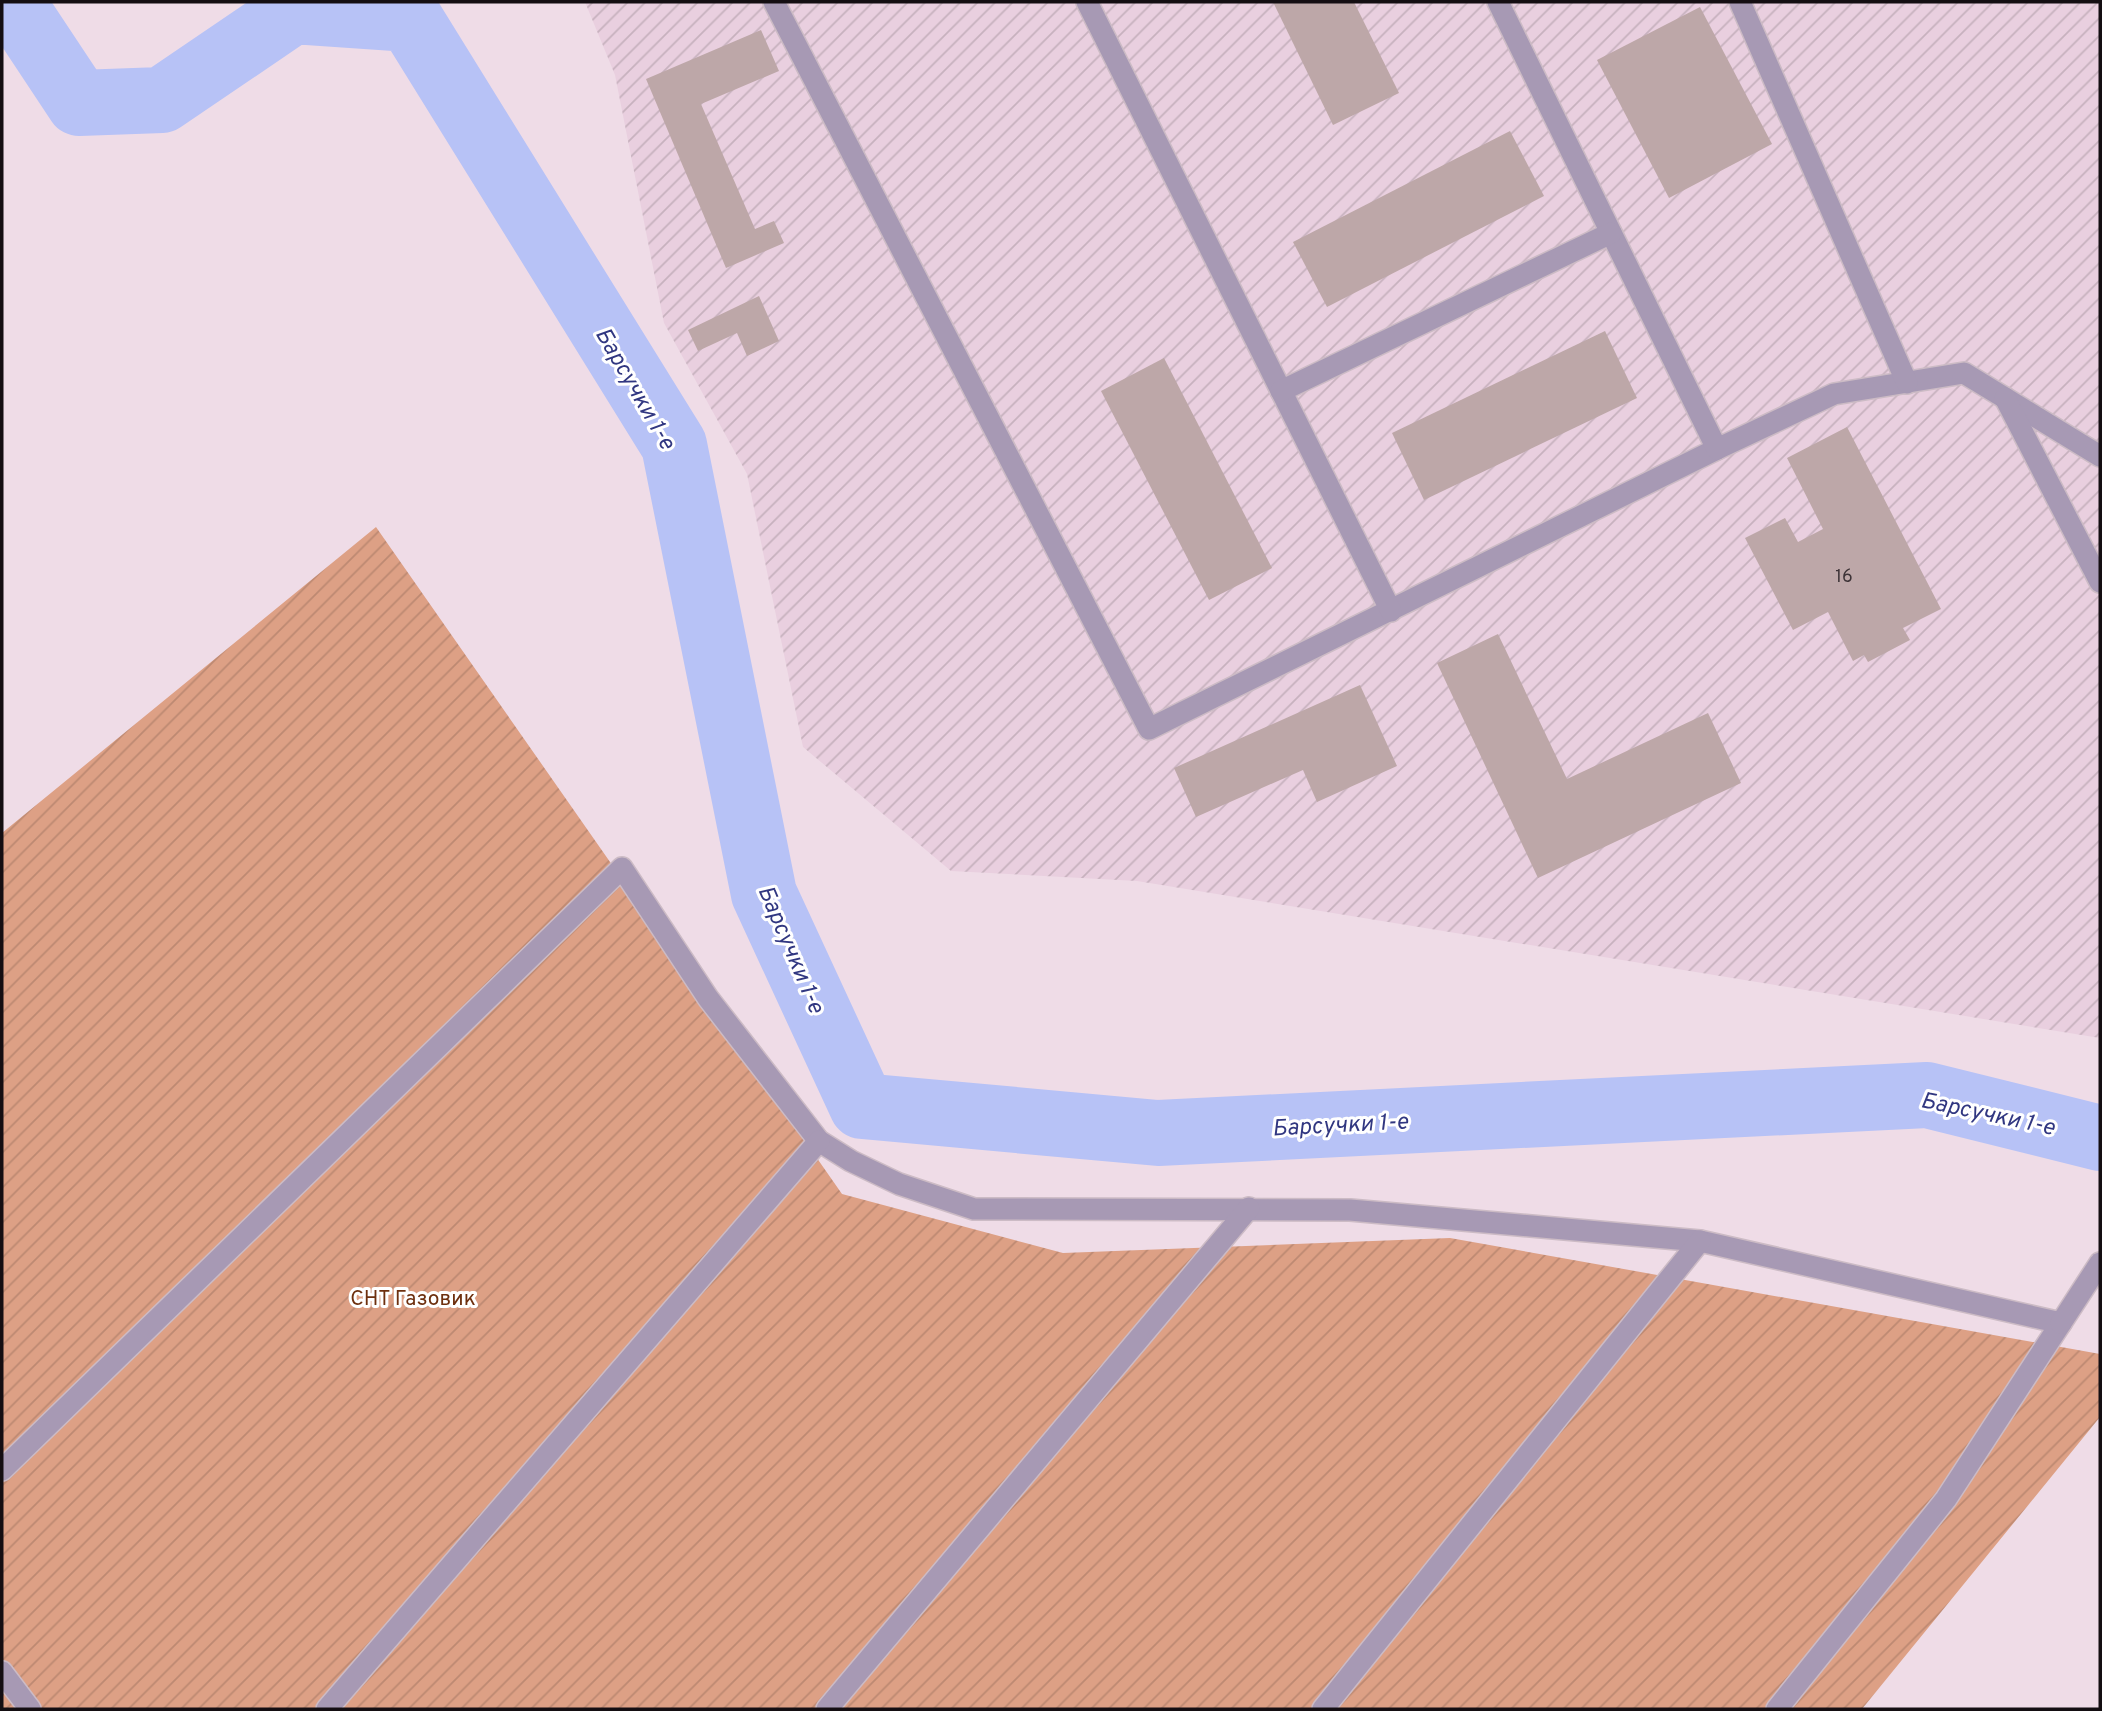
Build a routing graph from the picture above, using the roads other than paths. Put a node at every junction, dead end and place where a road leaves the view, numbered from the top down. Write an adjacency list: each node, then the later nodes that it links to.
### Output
1 (774, 2): 12 (street)
2 (1087, 2): 7 (street)
3 (1498, 2): 5 (street)
4 (1740, 2): 6 (street)
5 (1611, 233): 7 (street); 9 (street)
6 (1907, 383): 8 (street); 9 (street)
7 (1281, 391): 12 (street)
8 (2005, 398): 10 (street); 11 (street)
9 (1717, 449): 12 (street)
10 (2100, 456)
11 (2100, 582)
12 (1391, 611)
13 (819, 1140): 14 (street); 18 (street); 21 (street)
14 (1249, 1208): 15 (street); 22 (street)
15 (1700, 1241): 17 (street); 23 (street)
16 (2100, 1263): 17 (street)
17 (2061, 1323): 24 (street)
18 (2, 1470)
19 (2, 1672): 20 (street)
20 (30, 1709)
21 (327, 1709)
22 (827, 1709)
23 (1323, 1709)
24 (1777, 1709)

